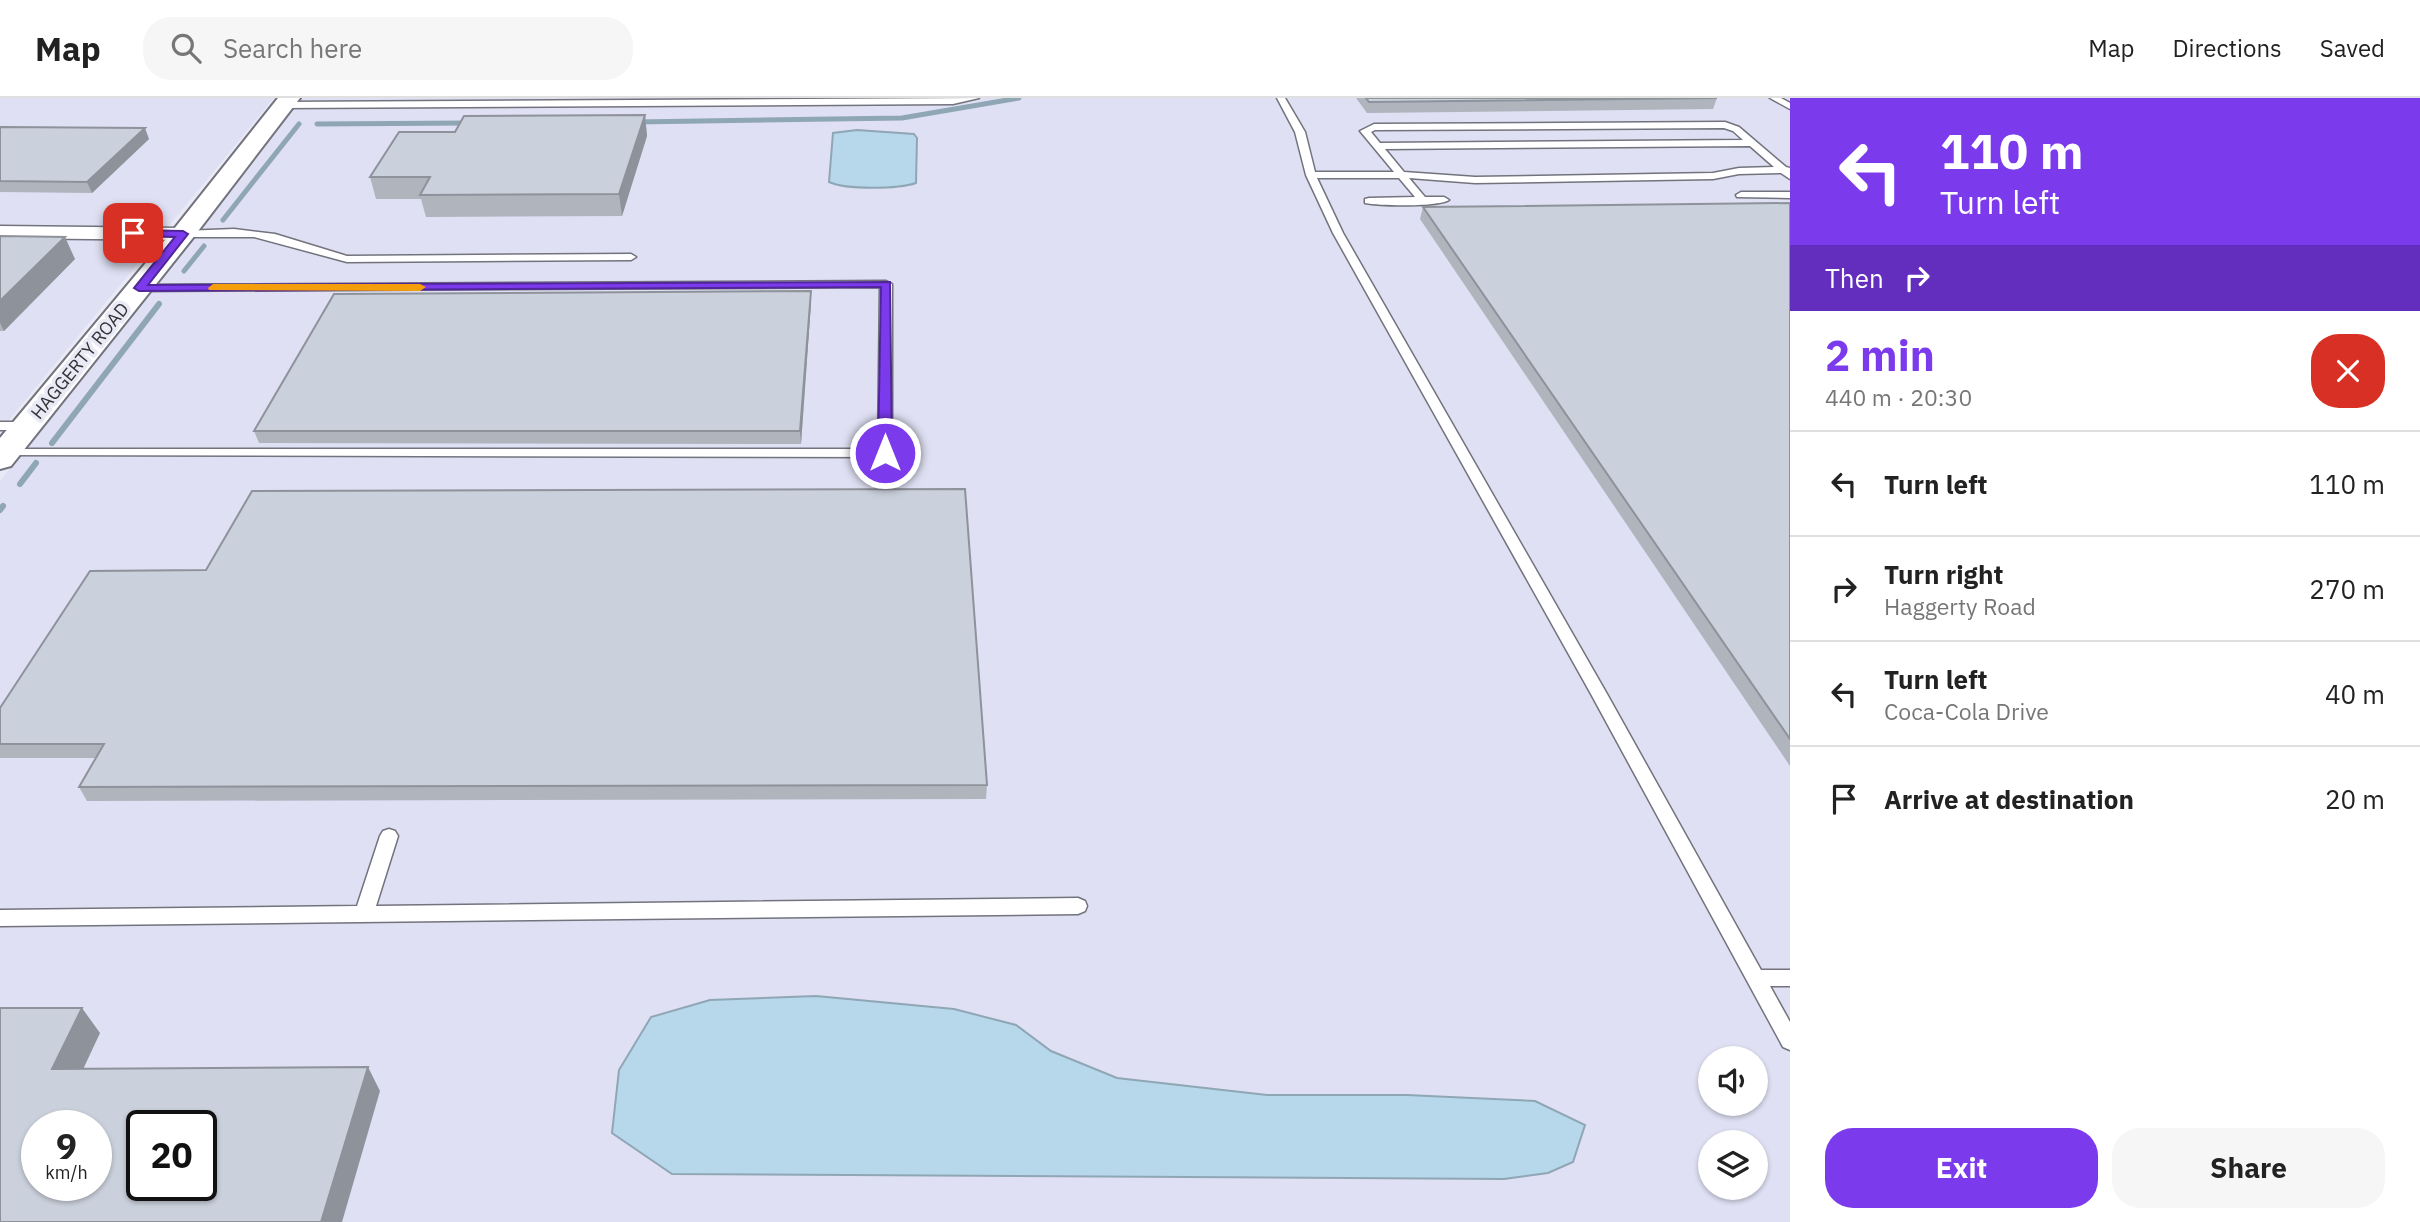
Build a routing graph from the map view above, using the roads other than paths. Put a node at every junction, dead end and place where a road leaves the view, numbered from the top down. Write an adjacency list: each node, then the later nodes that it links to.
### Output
1 (975, 98): 5 (lane)
2 (1281, 98): 10 (lane)
3 (1774, 98): 6 (lane)
4 (286, 102): 5 (lane); 18 (main road, HAGGERTY ROAD)
5 (404, 102)
6 (1790, 106)
7 (1752, 143): 8 (lane); 8 (lane); 9 (lane)
8 (1376, 146): 11 (lane)
9 (1787, 172): 11 (lane)
10 (1311, 175): 11 (lane); 27 (lane)
11 (1404, 175): 16 (lane)
12 (1741, 195): 13 (lane)
13 (1790, 195)
14 (1444, 200): 16 (lane)
15 (1369, 201): 16 (lane)
16 (1423, 201)
17 (0, 232): 18 (street)
18 (183, 234): 19 (lane); 20 (main road, HAGGERTY ROAD)
19 (631, 257)
20 (139, 288): 21 (main road, HAGGERTY ROAD); 22 (lane)
21 (13, 426): 22 (main road, HAGGERTY ROAD)
22 (3, 456)
23 (388, 836): 25 (lane)
24 (1078, 906): 25 (lane)
25 (364, 914): 26 (lane)
26 (0, 918)
27 (1755, 978): 28 (lane); 29 (lane)
28 (1790, 978)
29 (1790, 1041)

